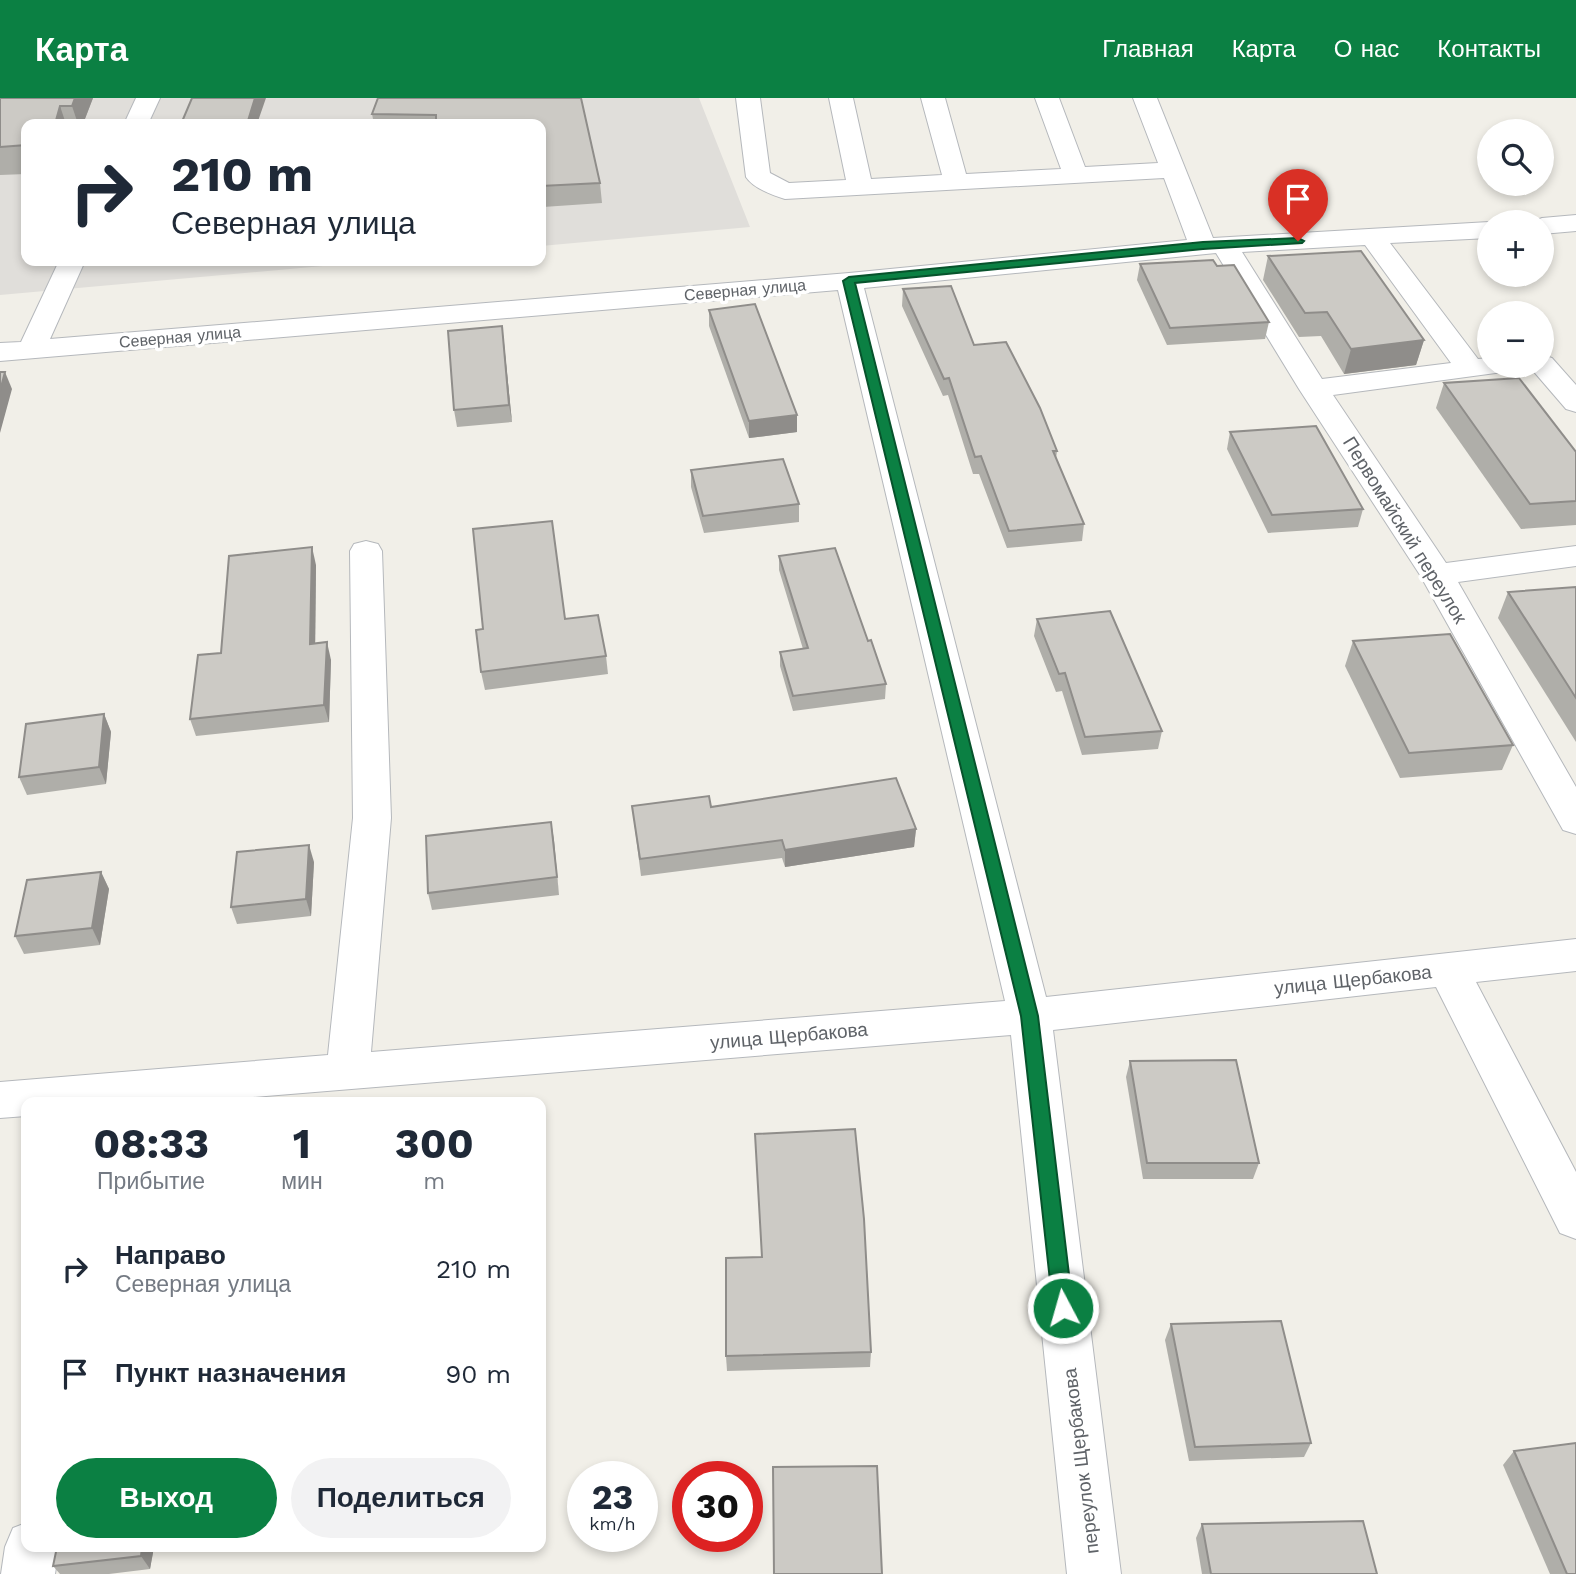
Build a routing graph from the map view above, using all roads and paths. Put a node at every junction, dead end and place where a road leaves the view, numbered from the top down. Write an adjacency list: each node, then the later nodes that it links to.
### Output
1 (148, 98): 7 (street)
2 (748, 98): 11 (street)
3 (841, 98): 11 (street)
4 (933, 98): 10 (street)
5 (1047, 98): 9 (street)
6 (1145, 98): 8 (street, Первомайский переулок)
7 (138, 119)
8 (1174, 170): 9 (street); 16 (street, Первомайский переулок)
9 (1076, 175): 10 (street)
10 (956, 182): 11 (street)
11 (860, 187)
12 (1576, 223): 13 (street)
13 (1554, 225)
14 (1477, 231): 15 (street, Северная улица)
15 (1373, 238): 16 (street, Северная улица); 21 (street)
16 (1214, 245): 18 (street, Северная улица); 24 (street, Первомайский переулок)
17 (70, 266): 19 (street)
18 (849, 281): 19 (street, Северная улица); 32 (street, переулок Щербакова)
19 (31, 350): 20 (street, Северная улица)
20 (0, 352)
21 (1477, 362)
22 (1477, 368): 24 (street)
23 (1554, 378): 25 (street)
24 (1314, 389): 28 (street, Первомайский переулок)
25 (1576, 403)
26 (366, 551): 33 (street)
27 (1576, 556): 28 (street)
28 (1437, 575): 29 (street, Первомайский переулок)
29 (1576, 820)
30 (1576, 955): 31 (street, улица Щербакова)
31 (1448, 969): 32 (street, улица Щербакова); 38 (street)
32 (1030, 1016): 33 (street, улица Щербакова); 41 (street, переулок Щербакова)
33 (348, 1070): 34 (street, улица Щербакова)
34 (96, 1096): 35 (street, улица Щербакова)
35 (72, 1097)
36 (21, 1099): 37 (street, улица Щербакова)
37 (0, 1100)
38 (1576, 1218)
39 (31, 1552): 40 (street)
40 (28, 1574)
41 (1094, 1574)

